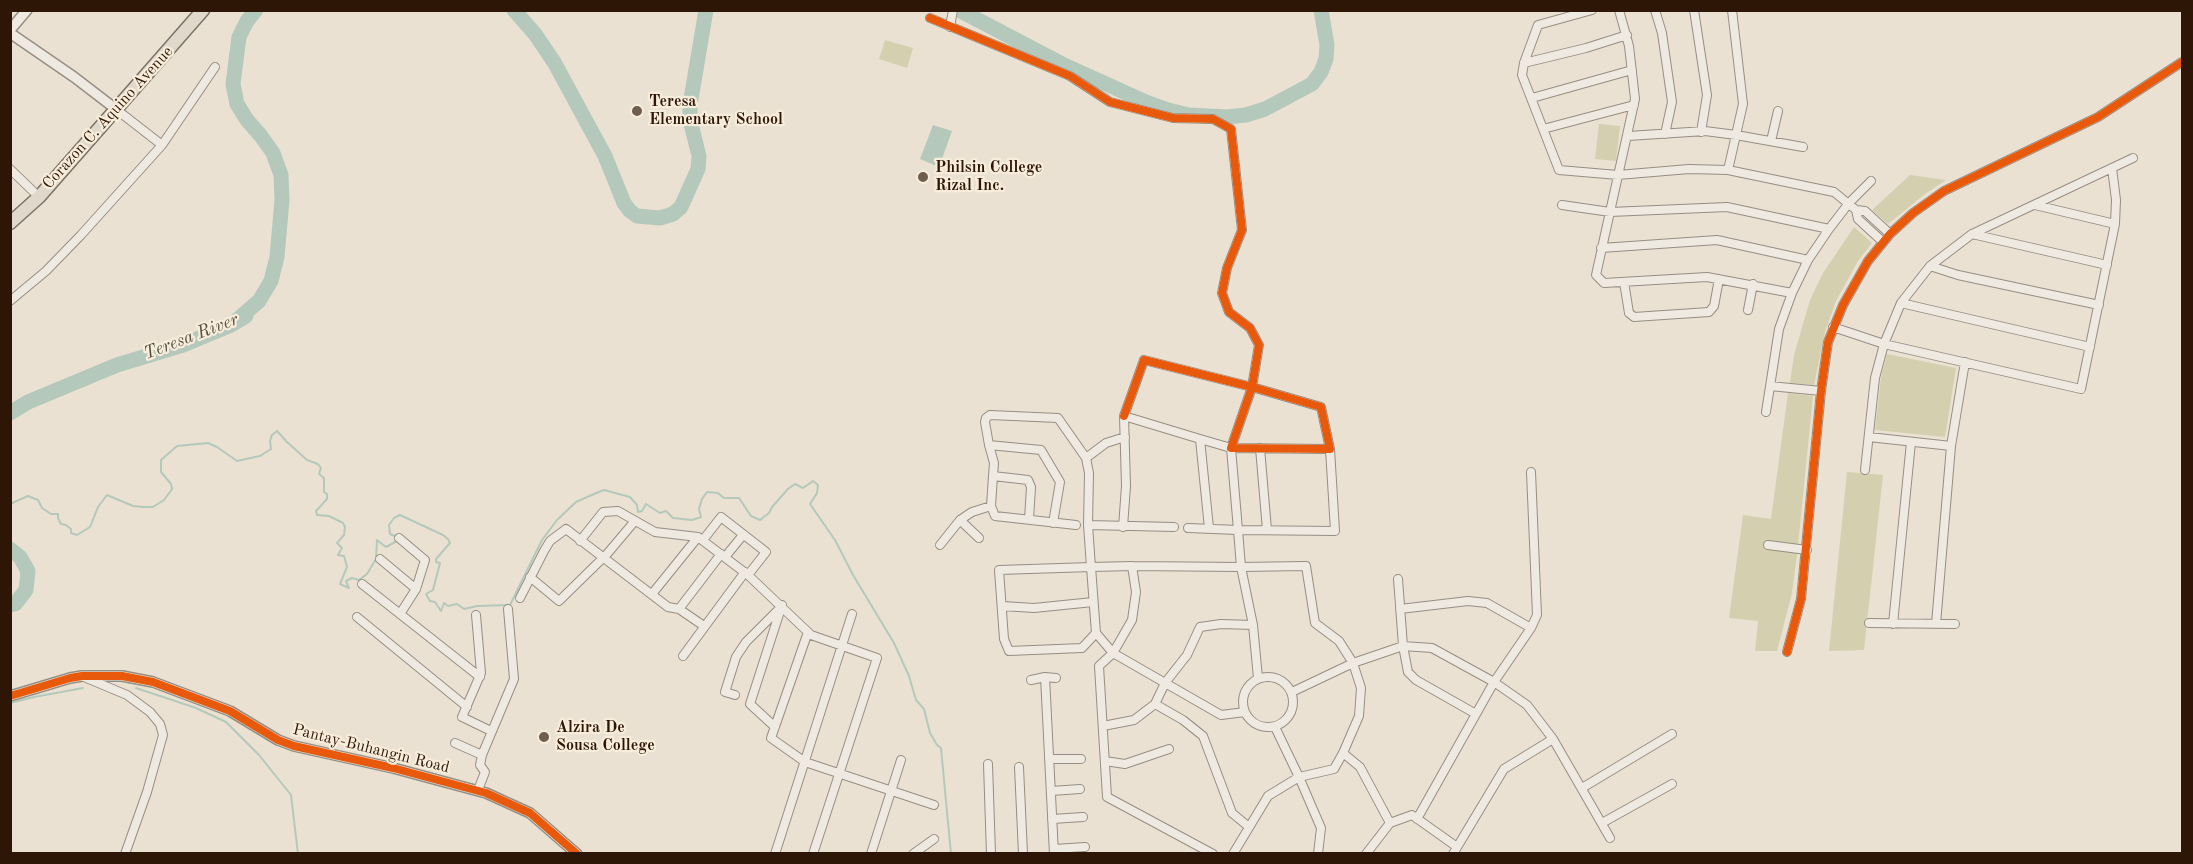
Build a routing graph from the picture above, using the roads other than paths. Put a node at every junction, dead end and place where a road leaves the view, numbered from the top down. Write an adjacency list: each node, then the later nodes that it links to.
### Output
1 (27, 10): 11 (street)
2 (203, 10): 19 (main road, Corazon C. Aquino Avenue)
3 (1592, 10): 14 (street)
4 (1619, 10): 12 (street)
5 (1655, 10): 23 (street)
6 (1694, 10): 22 (street)
7 (1732, 10): 24 (street)
8 (952, 14): 10 (street)
9 (930, 18): 10 (street)
10 (950, 27): 64 (street)
11 (10, 32): 19 (street)
12 (1626, 35): 14 (street); 16 (street)
13 (2182, 62): 44 (street)
14 (1524, 63): 17 (street)
15 (215, 67): 27 (street)
16 (1632, 70): 17 (street); 18 (street)
17 (1532, 98): 21 (street)
18 (1634, 105): 21 (street); 25 (street)
19 (117, 110): 27 (street); 35 (main road, Corazon C. Aquino Avenue)
20 (1778, 111): 26 (street)
21 (1544, 129): 33 (street)
22 (1701, 132): 23 (street); 24 (street)
23 (1665, 134): 25 (street)
24 (1736, 135): 26 (street); 32 (street)
25 (1628, 136): 33 (street)
26 (1771, 141): 28 (street)
27 (162, 144): 55 (street)
28 (1803, 147)
29 (2133, 158): 30 (street)
30 (2112, 168): 37 (street); 42 (street)
31 (10, 169): 35 (street)
32 (1728, 170): 33 (street); 36 (street)
33 (1618, 175): 40 (street)
34 (1871, 181): 36 (street)
35 (39, 197): 41 (main road, Corazon C. Aquino Avenue)
36 (1849, 204): 39 (street); 43 (street)
37 (2034, 204): 42 (street); 45 (street)
38 (1562, 205): 40 (street)
39 (1856, 210): 44 (street); 46 (street)
40 (1610, 212): 43 (street); 47 (street)
41 (10, 223)
42 (2115, 224): 49 (street)
43 (1829, 229): 48 (street)
44 (1890, 234): 46 (street)
45 (1972, 234): 49 (street); 50 (street)
46 (1883, 242): 59 (street)
47 (1601, 248): 48 (street); 52 (street)
48 (1808, 260): 54 (street)
49 (2107, 265): 57 (street)
50 (1930, 266): 56 (street); 57 (street)
51 (1719, 279): 52 (street); 52 (street); 53 (street)
52 (1624, 282)
53 (1753, 284): 54 (street); 58 (street)
54 (1792, 293): 63 (street)
55 (10, 302)
56 (1901, 303): 60 (street); 61 (street)
57 (2098, 305): 61 (street)
58 (1748, 310)
59 (1833, 327): 60 (street); 65 (street)
60 (1884, 344): 62 (street); 69 (street)
61 (2090, 347): 62 (street)
62 (1965, 362): 73 (street)
63 (1770, 386): 65 (street); 66 (street)
64 (1252, 387): 67 (street); 74 (street); 76 (street)
65 (1821, 391): 101 (street)
66 (1766, 412)
67 (1124, 416): 68 (street); 70 (street)
68 (1125, 437): 77 (street); 88 (street)
69 (1869, 437): 71 (street); 78 (street)
70 (1200, 439): 74 (street); 91 (street)
71 (1911, 442): 73 (street); 126 (street)
72 (989, 445): 77 (street); 80 (street); 85 (street)
73 (1951, 446): 127 (street)
74 (1231, 448): 75 (street); 92 (street)
75 (1260, 448): 76 (street); 93 (street)
76 (1330, 449): 93 (street)
77 (1086, 458): 87 (street)
78 (1865, 470)
79 (1531, 472): 131 (street)
80 (993, 476): 81 (street); 82 (street)
81 (992, 506): 82 (street); 83 (street)
82 (1029, 519): 85 (street)
83 (960, 520): 97 (street); 99 (street)
84 (634, 522): 96 (street); 98 (street); 103 (street)
85 (1053, 524): 86 (street)
86 (1076, 525)
87 (1088, 525): 88 (street); 106 (street)
88 (1123, 527): 89 (street)
89 (1174, 528)
90 (1188, 528): 91 (street)
91 (1209, 528): 92 (street)
92 (1238, 530): 93 (street); 107 (street)
93 (1267, 531)
94 (743, 535): 96 (street); 102 (street); 108 (street)
95 (399, 538): 112 (street)
96 (700, 538): 102 (street); 113 (street)
97 (979, 538)
98 (580, 541): 103 (street); 109 (street)
99 (940, 545)
100 (1768, 545): 101 (street)
101 (1807, 550): 136 (street)
102 (723, 556): 108 (street); 119 (street)
103 (603, 558): 109 (street); 113 (street)
104 (380, 559): 112 (street)
105 (1132, 566): 106 (street); 107 (street); 137 (street)
106 (1091, 567): 115 (street); 117 (street)
107 (1241, 567): 129 (street); 139 (street)
108 (746, 574): 116 (street); 130 (street)
109 (530, 577): 114 (street)
110 (1398, 579): 120 (street)
111 (363, 584): 121 (street)
112 (416, 589): 121 (street)
113 (652, 594): 119 (street)
114 (520, 598)
115 (1093, 602): 117 (street); 133 (street)
116 (782, 606): 132 (street); 149 (street); 156 (street)
117 (1002, 606): 133 (street)
118 (508, 609): 158 (street)
119 (679, 609): 130 (street)
120 (1400, 609): 131 (street); 135 (street)
121 (400, 614): 141 (street)
122 (852, 614): 134 (street)
123 (476, 615): 141 (street)
124 (357, 617): 152 (street)
125 (1869, 623): 126 (street)
126 (1893, 624): 127 (street)
127 (1936, 624): 128 (street)
128 (1955, 624)
129 (1253, 625): 144 (street); 147 (street)
130 (704, 626): 138 (street)
131 (1532, 628): 146 (street)
132 (808, 632): 134 (street); 156 (street)
133 (1096, 633): 137 (street)
134 (842, 646): 169 (street); 172 (street)
135 (1403, 646): 139 (street); 146 (street); 154 (street)
136 (1786, 652)
137 (1113, 653): 147 (street); 155 (street)
138 (683, 656)
139 (1353, 663): 148 (street); 163 (street)
140 (82, 676): 150 (street, Pantay-Buhangin Road); 177 (street, Pantay-Buhangin Road); 192 (street)
141 (480, 677): 152 (street)
142 (1045, 677): 143 (street); 145 (street); 165 (street)
143 (1056, 678)
144 (1258, 678): 148 (street); 153 (street)
145 (1031, 680)
146 (1494, 682): 154 (street); 160 (street)
147 (1165, 683): 151 (street); 153 (street)
148 (1292, 692): 157 (street)
149 (735, 695)
150 (10, 696)
151 (1155, 704): 155 (street); 186 (street)
152 (467, 707): 158 (street)
153 (1245, 712): 157 (street)
154 (1476, 714): 183 (street)
155 (1103, 726): 168 (street)
156 (775, 727): 169 (street)
157 (1275, 727): 173 (street)
158 (491, 731): 164 (street)
159 (1672, 734): 175 (street)
160 (1553, 739): 175 (street); 190 (street)
161 (455, 743): 164 (street)
162 (1169, 749): 168 (street)
163 (1343, 753): 173 (street); 184 (street)
164 (483, 755): 177 (street)
165 (1049, 759): 166 (street); 179 (street)
166 (1081, 759)
167 (901, 760): 178 (street)
168 (1105, 761): 200 (street)
169 (805, 762): 172 (street); 194 (street)
170 (988, 764): 198 (street)
171 (1019, 767): 199 (street)
172 (839, 773): 178 (street); 195 (street)
173 (1299, 777): 186 (street); 202 (street)
174 (1672, 784): 185 (street)
175 (1582, 788): 185 (street)
176 (1080, 789): 179 (street)
177 (478, 790): 193 (street, Pantay-Buhangin Road)
178 (891, 791): 180 (street); 196 (street)
179 (1051, 791): 182 (street)
180 (934, 805)
181 (1083, 817): 182 (street)
182 (1052, 819): 191 (street)
183 (1417, 819): 184 (street); 190 (street)
184 (1390, 823): 203 (street)
185 (1602, 823): 187 (street)
186 (1249, 827): 201 (street)
187 (1610, 838)
188 (934, 839): 197 (street)
189 (1085, 847): 191 (street)
190 (1455, 850)
191 (1054, 851)
192 (125, 854)
193 (578, 854)
194 (775, 854)
195 (813, 854)
196 (871, 854)
197 (913, 854)
198 (991, 854)
199 (1023, 854)
200 (1213, 854)
201 (1233, 854)
202 (1318, 854)
203 (1366, 854)

